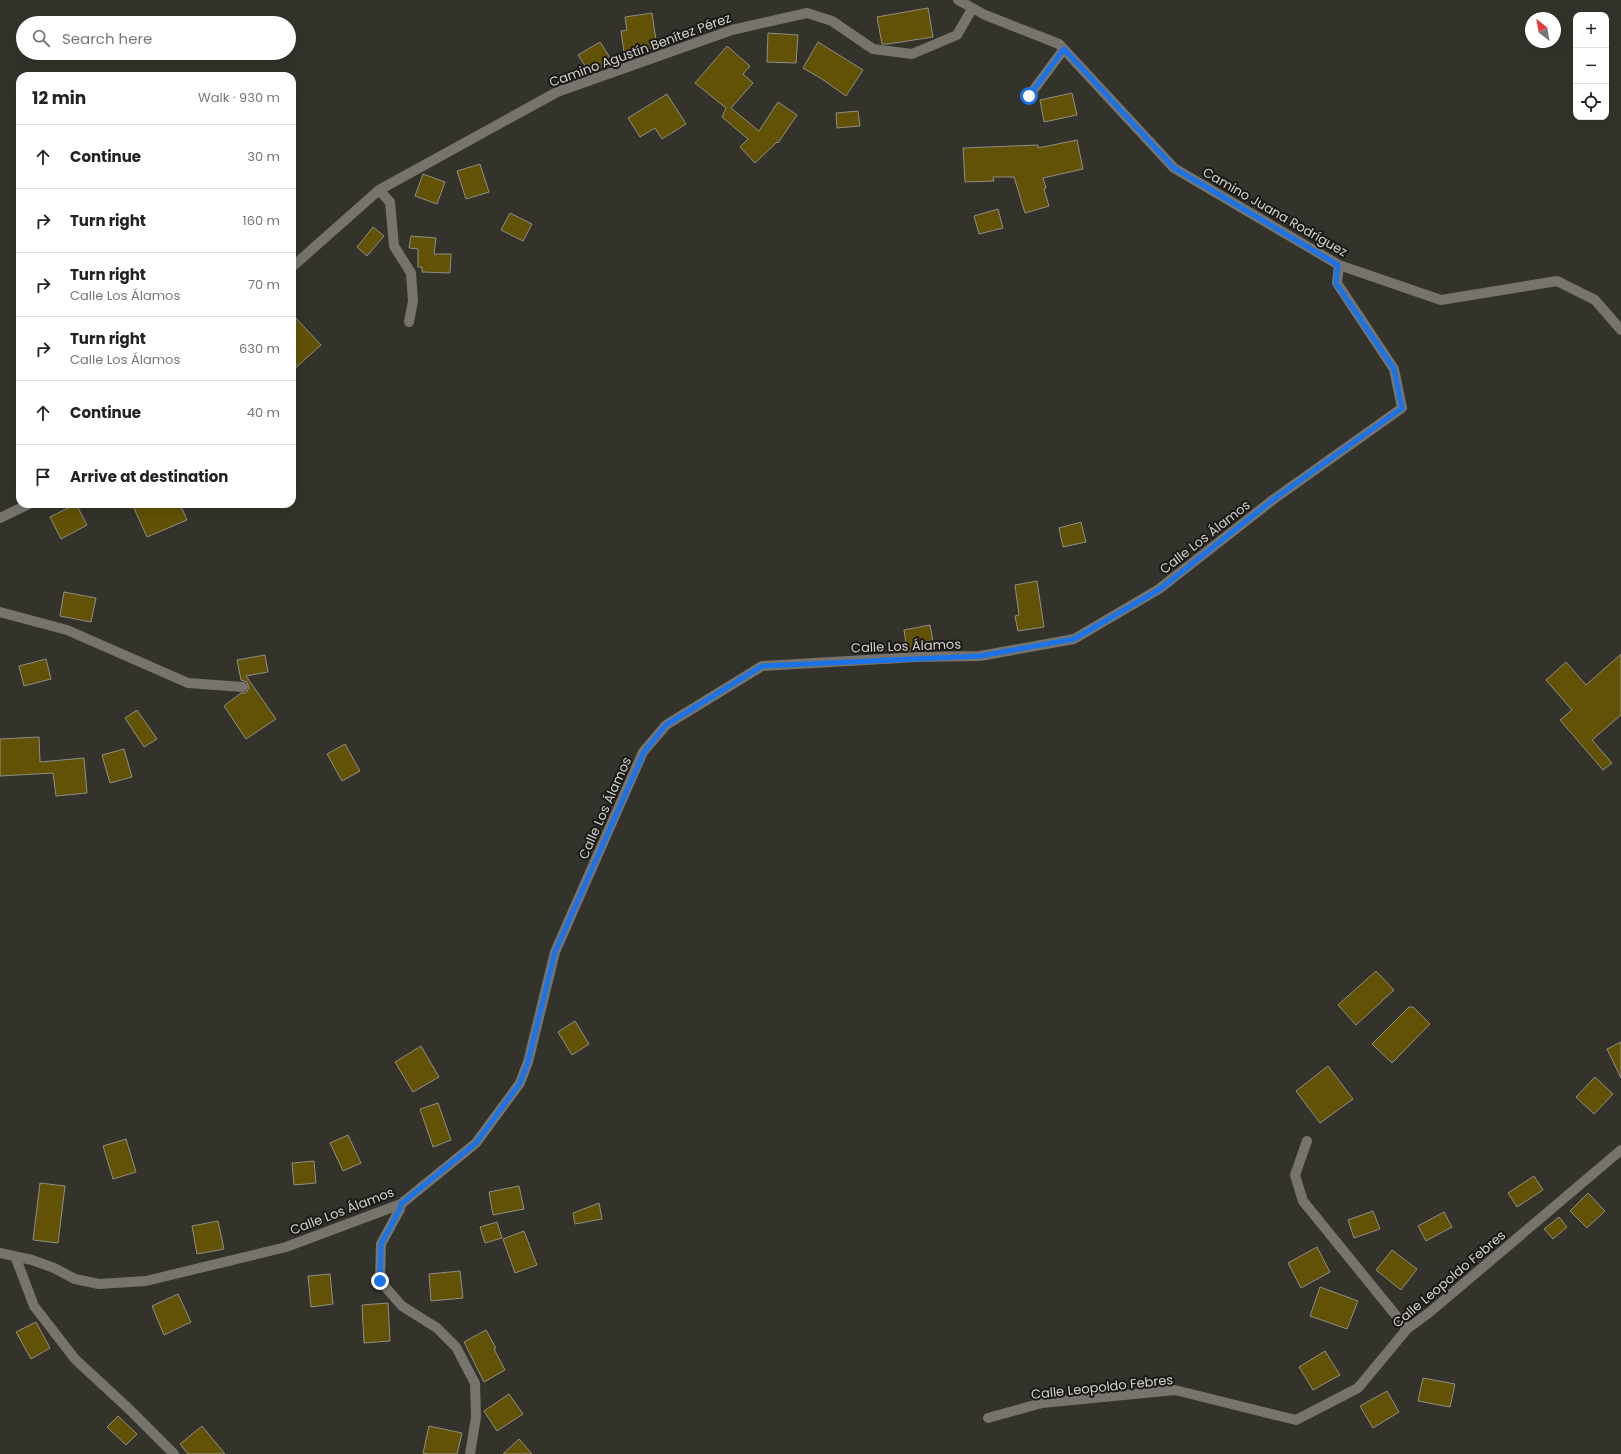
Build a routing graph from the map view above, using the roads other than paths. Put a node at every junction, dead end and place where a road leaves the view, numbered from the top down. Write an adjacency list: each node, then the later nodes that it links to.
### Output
1 (958, 0): 2 (street, Camino Juana Rodríguez)
2 (972, 9): 3 (street, Camino Juana Rodríguez); 5 (street, Camino Agustín Benítez Pérez)
3 (1064, 49): 4 (street); 7 (street, Camino Juana Rodríguez)
4 (1029, 96)
5 (379, 190): 6 (street, Camino Agustín Benítez Pérez); 8 (street)
6 (296, 263)
7 (1338, 265): 9 (street, Camino Juana Rodríguez); 16 (street, Calle Los Álamos)
8 (409, 322)
9 (1621, 330)
10 (21, 508): 11 (street)
11 (0, 518)
12 (0, 612): 13 (street)
13 (243, 687)
14 (1307, 1141): 19 (street)
15 (1621, 1150): 19 (street, Calle Leopoldo Febres)
16 (401, 1204): 18 (street, Calle Los Álamos); 22 (street)
17 (0, 1253): 18 (street, Calle Los Álamos)
18 (15, 1256): 21 (street)
19 (1407, 1329): 20 (street, Calle Leopoldo Febres)
20 (988, 1418)
21 (174, 1454)
22 (470, 1454)

